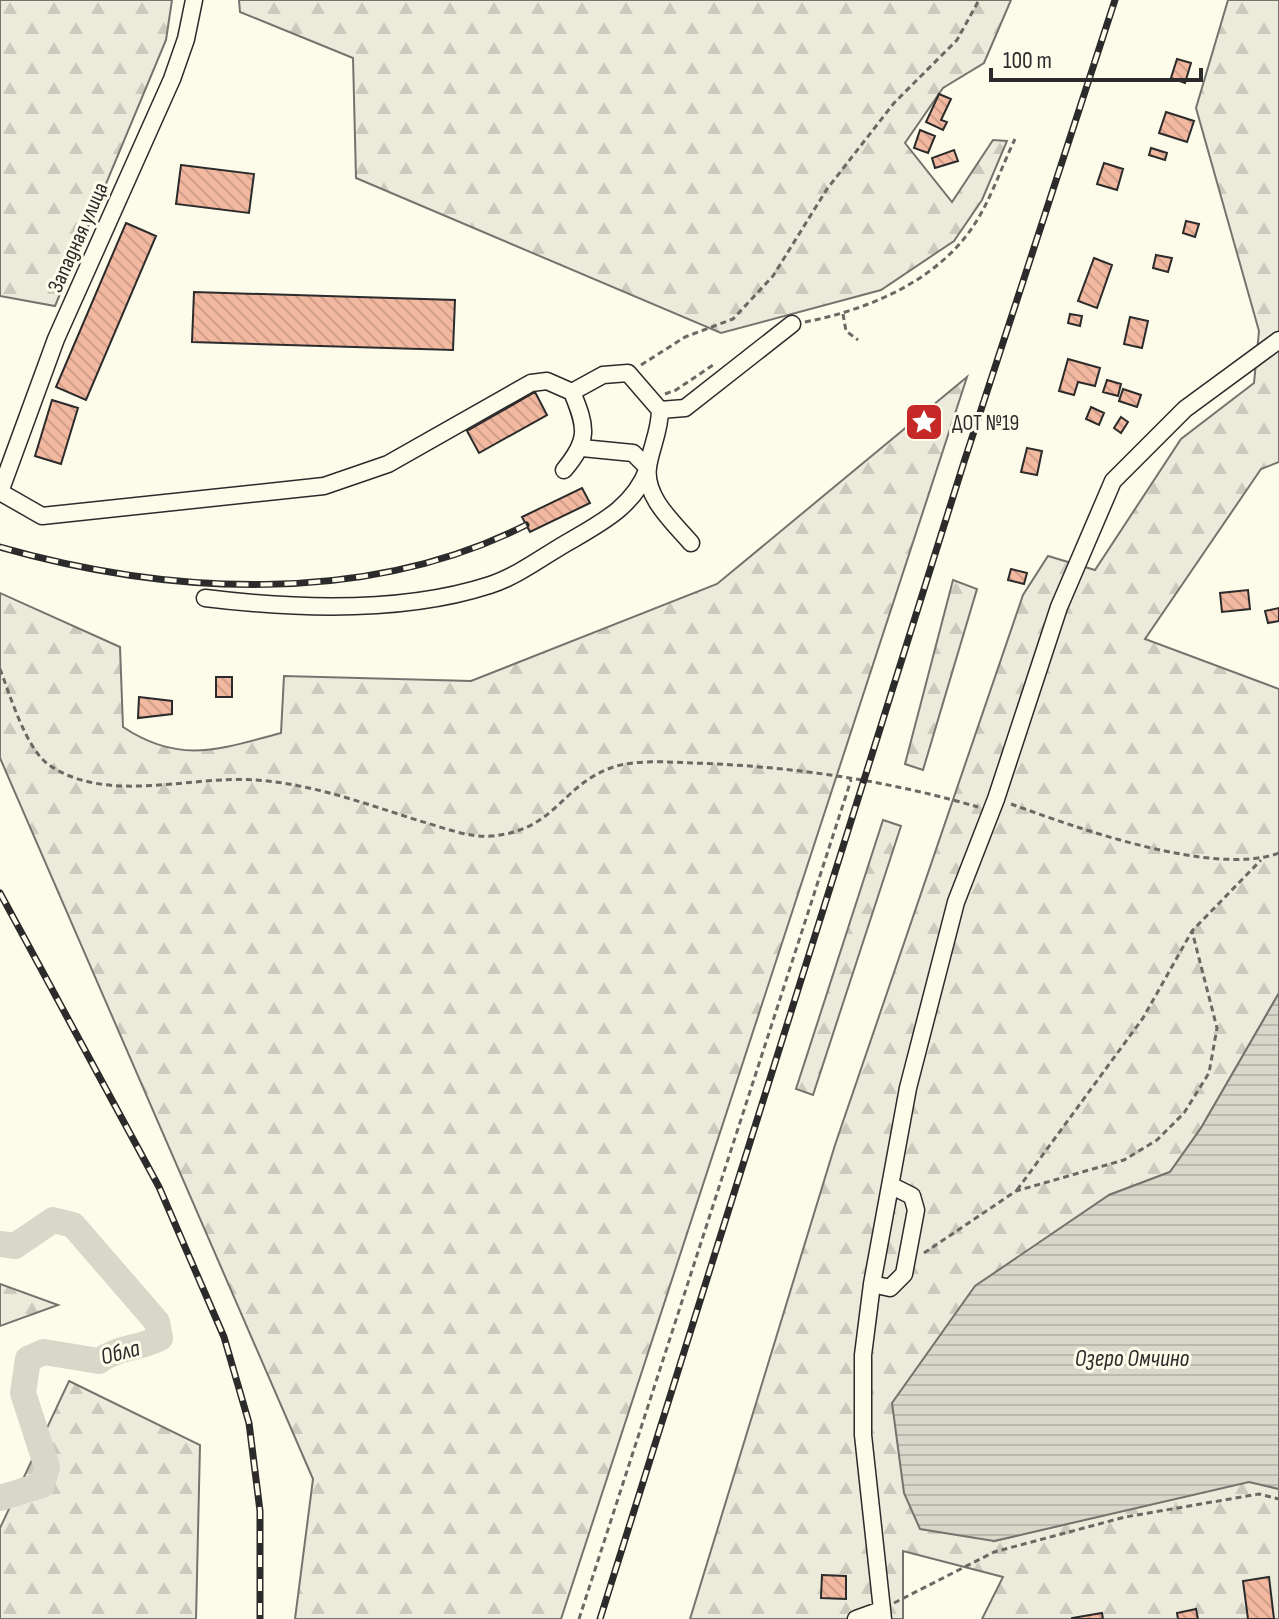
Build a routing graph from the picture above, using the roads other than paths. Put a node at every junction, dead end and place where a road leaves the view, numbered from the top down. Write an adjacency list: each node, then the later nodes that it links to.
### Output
1 (194, 0): 9 (street, Западная улица)
2 (792, 324): 5 (street)
3 (1279, 340): 12 (street)
4 (572, 392): 5 (street); 6 (street); 9 (street)
5 (660, 410): 7 (street)
6 (582, 448): 7 (street); 8 (street)
7 (648, 468): 10 (street); 11 (street)
8 (564, 470)
9 (0, 492)
10 (691, 543)
11 (205, 598)
12 (892, 1186): 13 (street); 13 (street)
13 (872, 1284): 14 (street)
14 (882, 1614): 15 (street)
15 (856, 1619)

